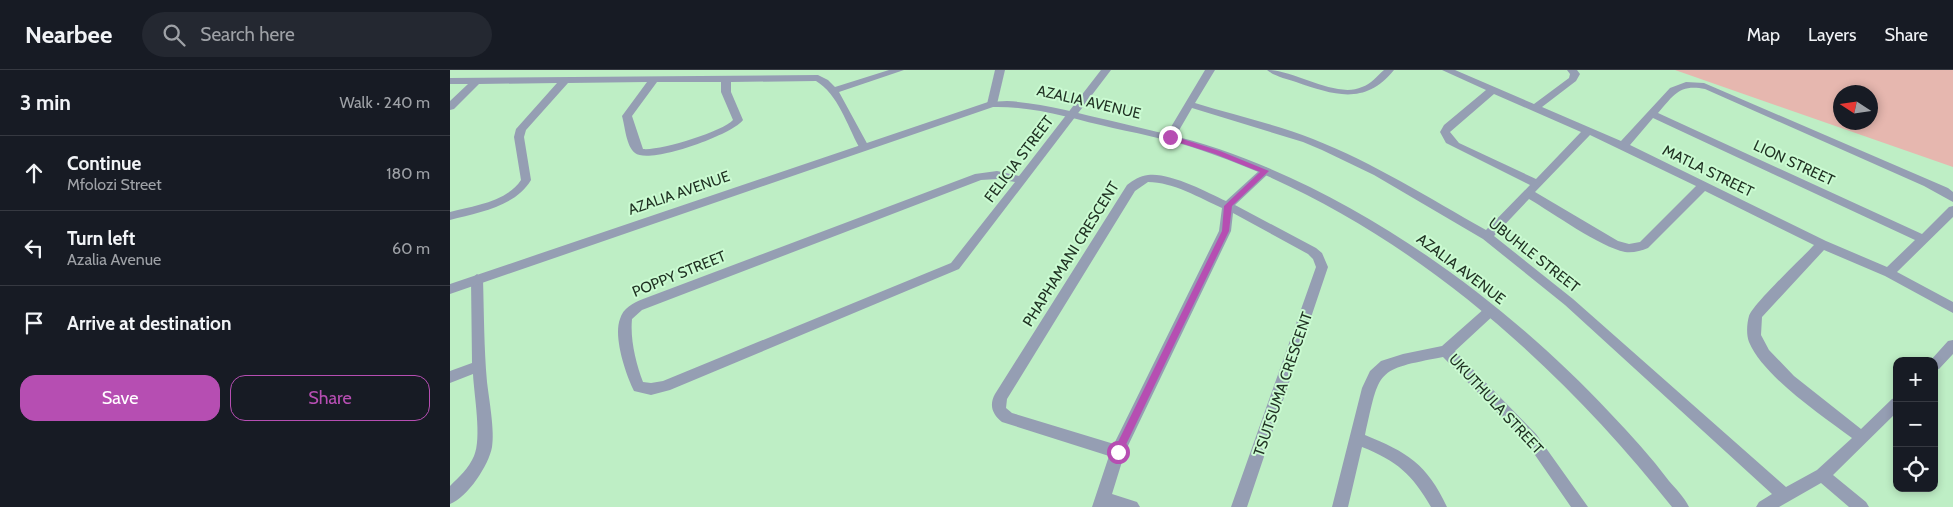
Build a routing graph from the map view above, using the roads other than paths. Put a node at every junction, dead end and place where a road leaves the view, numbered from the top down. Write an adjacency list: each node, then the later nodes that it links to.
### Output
1 (899, 70): 15 (street)
2 (1000, 70): 16 (street)
3 (1106, 70): 21 (street, FELICIA STREET)
4 (1210, 70): 17 (street)
5 (1272, 70): 6 (street)
6 (1389, 70)
7 (1572, 70): 19 (street)
8 (1454, 71): 14 (street, MATLA STREET)
9 (726, 78): 10 (street); 10 (street); 15 (street)
10 (654, 79): 11 (street)
11 (565, 80): 13 (street); 33 (street)
12 (450, 81): 13 (street)
13 (476, 81): 18 (street)
14 (1492, 90): 19 (street, MATLA STREET); 29 (street)
15 (833, 91): 25 (street)
16 (992, 104): 21 (street, AZALIA AVENUE); 25 (street, AZALIA AVENUE)
17 (1189, 104): 23 (street); 34 (street, UBUHLE STREET)
18 (450, 107)
19 (1535, 108): 22 (street, MATLA STREET)
20 (1653, 114): 24 (street); 30 (street); 35 (street, LION STREET)
21 (1072, 115): 23 (street, AZALIA AVENUE); 27 (street, FELICIA STREET)
22 (1588, 131): 24 (street, MATLA STREET); 29 (street)
23 (1170, 137): 26 (street, AZALIA AVENUE)
24 (1622, 146): 28 (street, MATLA STREET)
25 (864, 147): 40 (street, AZALIA AVENUE)
26 (1265, 171): 31 (street); 43 (street, AZALIA AVENUE)
27 (1022, 180): 38 (street, FELICIA STREET); 38 (street, POPPY STREET)
28 (1703, 186): 29 (street); 36 (street, MATLA STREET)
29 (1533, 188): 34 (street)
30 (1953, 198)
31 (1228, 206): 37 (street, PHAPHAMANI CRESCENT); 52 (street); 52 (street, PHAPHAMANI CRESCENT)
32 (1953, 210): 35 (street)
33 (450, 216)
34 (1487, 236): 54 (street, UBUHLE STREET)
35 (1923, 239): 39 (street)
36 (1822, 244): 39 (street, MATLA STREET); 50 (street)
37 (1320, 260): 58 (street, TSUTSUMA CRESCENT)
38 (955, 266)
39 (1889, 273): 42 (street, MATLA STREET)
40 (477, 280): 41 (street, AZALIA AVENUE); 47 (street)
41 (450, 289)
42 (1953, 308)
43 (1490, 311): 45 (street); 62 (street, AZALIA AVENUE)
44 (1953, 346): 46 (street)
45 (1446, 351): 51 (street); 61 (street, UKUTHULA STREET)
46 (1938, 361)
47 (479, 366): 48 (street); 55 (street)
48 (450, 377)
49 (1893, 407): 50 (street)
50 (1862, 438): 53 (street)
51 (1358, 439): 59 (street); 60 (street)
52 (1118, 452): 56 (street)
53 (1822, 475): 54 (street); 64 (street)
54 (1784, 495): 63 (street)
55 (450, 497)
56 (1101, 502): 57 (street)
57 (1132, 507)
58 (1239, 507)
59 (1340, 507)
60 (1439, 507)
61 (1580, 507)
62 (1681, 507)
63 (1764, 507)
64 (1861, 507)

